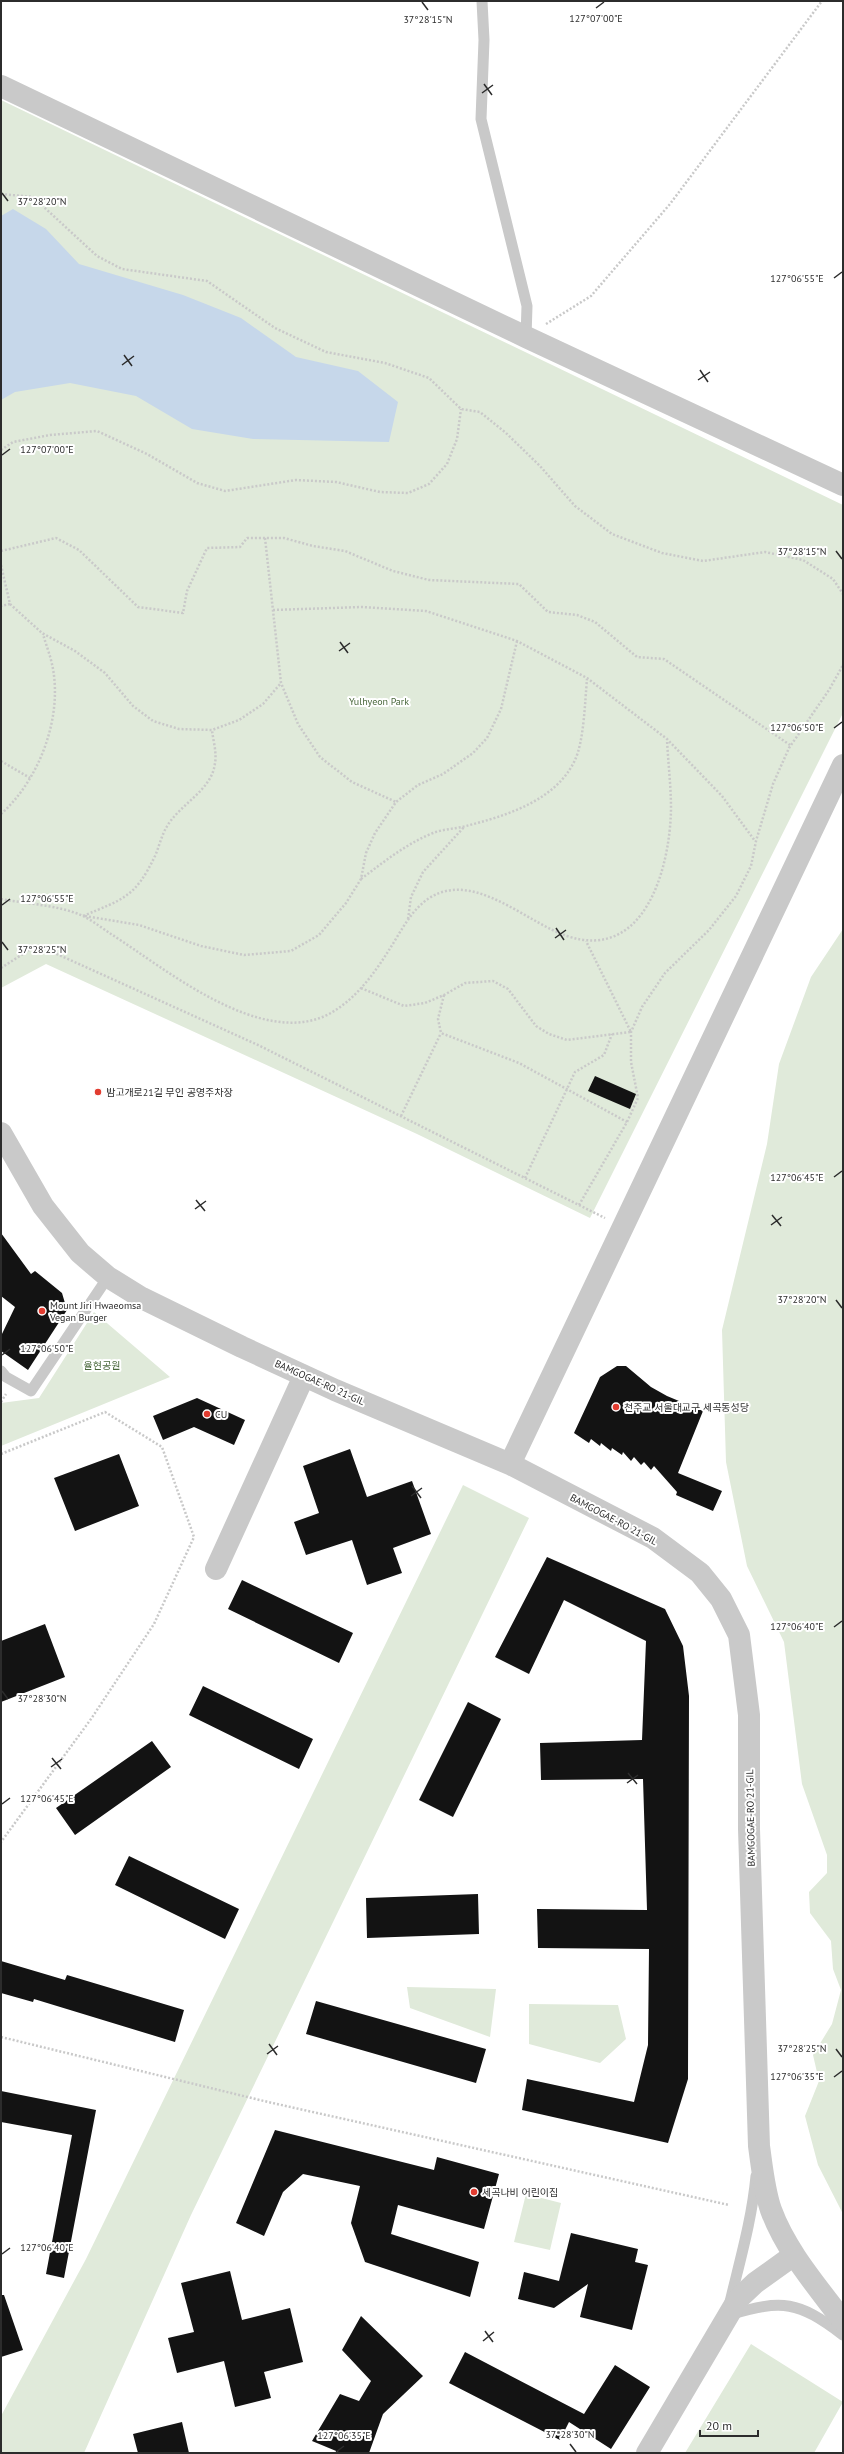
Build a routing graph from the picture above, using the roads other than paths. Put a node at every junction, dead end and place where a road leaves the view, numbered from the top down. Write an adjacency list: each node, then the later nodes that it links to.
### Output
1 (482, 1): 3 (lane)
2 (1, 86): 3 (street)
3 (526, 337): 4 (street)
4 (843, 485)
5 (843, 765): 10 (street)
6 (1, 1133): 7 (street, BAMGOGAE-RO 21-GIL)
7 (108, 1277): 8 (lane); 9 (street, BAMGOGAE-RO 21-GIL)
8 (1, 1371)
9 (304, 1376): 10 (street, BAMGOGAE-RO 21-GIL); 11 (street)
10 (510, 1464): 12 (street, BAMGOGAE-RO 21-GIL)
11 (216, 1569)
12 (759, 2146): 13 (street, BAMGOGAE-RO 21-GIL); 14 (lane)
13 (794, 2255): 14 (street); 15 (street, BAMGOGAE-RO 21-GIL)
14 (726, 2316): 16 (lane); 17 (street)
15 (843, 2321)
16 (843, 2335)
17 (647, 2453)

